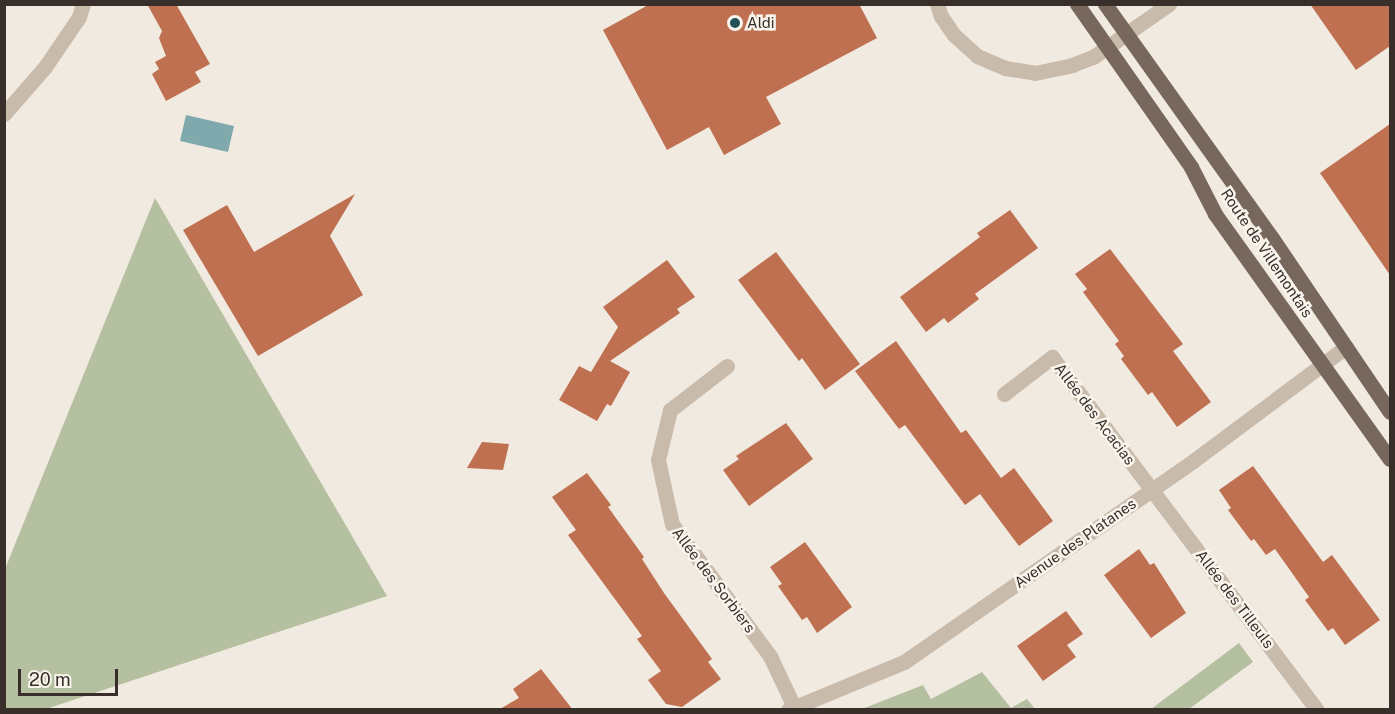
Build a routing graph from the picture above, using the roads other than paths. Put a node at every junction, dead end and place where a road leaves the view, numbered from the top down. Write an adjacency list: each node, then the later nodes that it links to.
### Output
1 (83, 4): 8 (street)
2 (937, 4): 7 (street)
3 (1077, 4): 7 (main road, Route de Villemontais)
4 (1105, 4): 6 (main road, Route de Villemontais)
5 (1169, 4): 6 (street)
6 (1126, 34): 7 (street); 9 (main road, Route de Villemontais)
7 (1107, 48): 10 (main road, Route de Villemontais)
8 (4, 114)
9 (1346, 347): 10 (street, Avenue des Platanes); 13 (main road, Route de Villemontais)
10 (1321, 363): 14 (main road, Route de Villemontais); 15 (street, Avenue des Platanes)
11 (727, 366): 16 (street, Allée des Sorbiers)
12 (1004, 394): 15 (street, Allée des Acacias)
13 (1390, 412)
14 (1390, 459)
15 (1153, 489): 16 (street, Avenue des Platanes); 17 (street, Allée des Tilleuls)
16 (791, 708)
17 (1317, 710)

